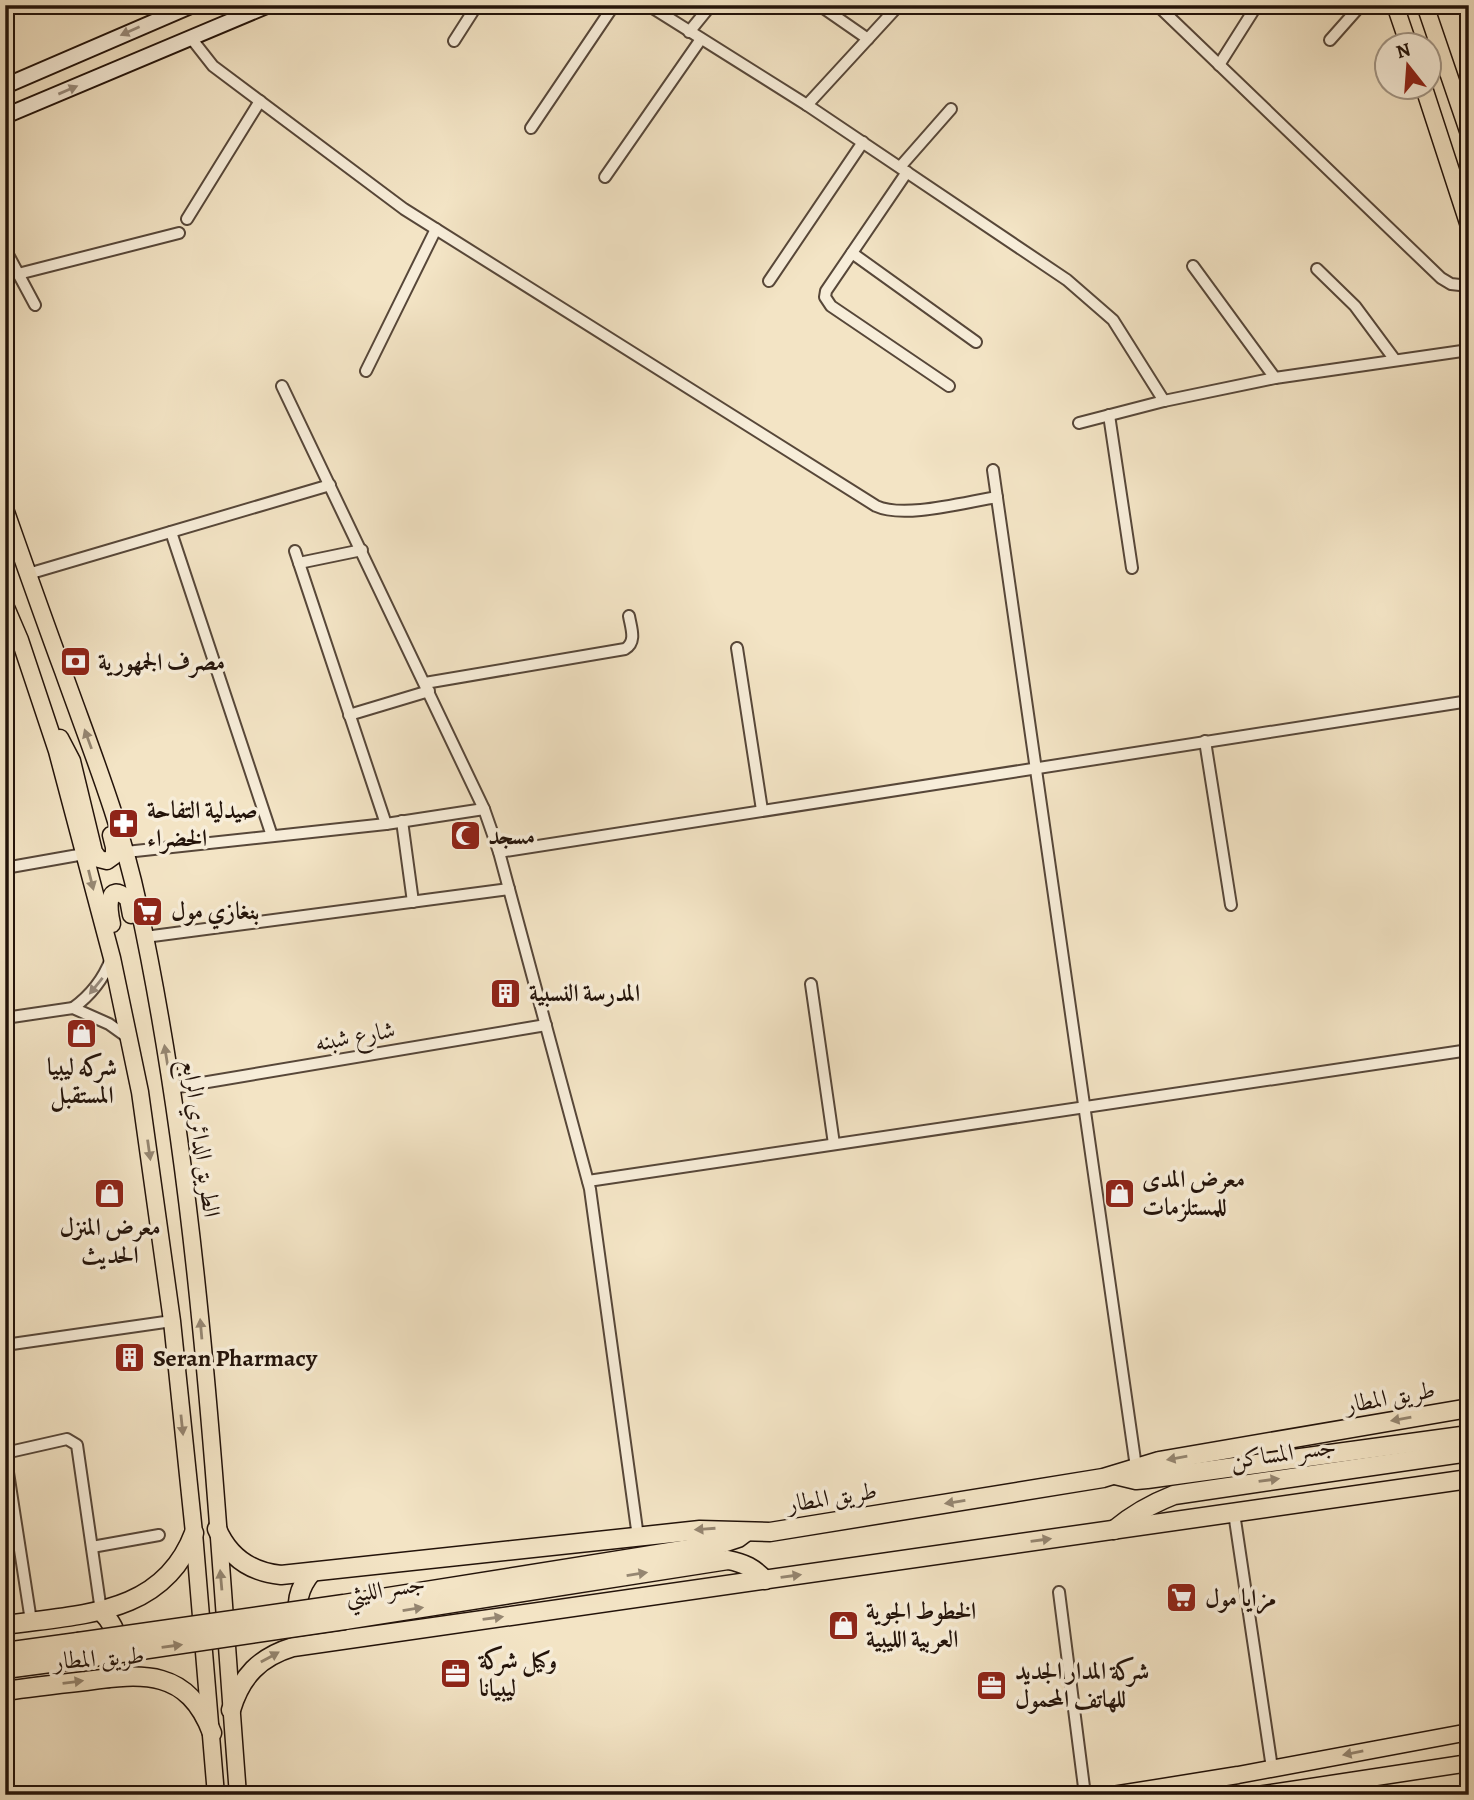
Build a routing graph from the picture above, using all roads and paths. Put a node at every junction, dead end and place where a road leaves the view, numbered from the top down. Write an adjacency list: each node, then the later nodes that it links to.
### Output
1 (193, 5): 22 (main road, one-way to 22)
2 (269, 5): 16 (main road)
3 (477, 5): 20 (street)
4 (614, 5): 28 (street)
5 (648, 5): 14 (street)
6 (710, 5): 14 (street)
7 (819, 5): 17 (street)
8 (899, 5): 17 (street)
9 (1157, 5): 21 (street)
10 (1257, 5): 21 (street)
11 (1361, 5): 19 (street)
12 (1395, 5): 15 (main road)
13 (1425, 5): 29 (main road)
14 (690, 32): 18 (street)
15 (1404, 32)
16 (191, 38): 23 (street); 27 (main road, one-way to 16)
17 (868, 38): 25 (street)
18 (701, 39): 25 (street); 32 (street)
19 (1330, 40)
20 (454, 41)
21 (1219, 65): 43 (street)
22 (5, 86)
23 (260, 101): 33 (street); 35 (street)
24 (1429, 102): 34 (main road)
25 (807, 105): 30 (street)
26 (951, 110): 31 (street)
27 (5, 116)
28 (531, 128)
29 (1469, 134)
30 (863, 142): 31 (street); 42 (street)
31 (904, 169): 38 (street); 52 (street)
32 (605, 177)
33 (187, 219)
34 (1469, 226)
35 (436, 229): 48 (street); 57 (street)
36 (178, 233): 41 (street)
37 (5, 249): 41 (street)
38 (852, 253): 45 (street); 51 (street)
39 (1193, 267): 49 (street)
40 (1317, 269): 47 (street)
41 (18, 274): 44 (street)
42 (769, 281)
43 (1469, 286)
44 (35, 305)
45 (976, 342)
46 (1469, 350): 47 (street)
47 (1395, 360): 49 (street)
48 (366, 371)
49 (1275, 378): 52 (street)
50 (282, 386): 56 (street)
51 (948, 386)
52 (1164, 401): 53 (street)
53 (1109, 415): 54 (street); 63 (street)
54 (1079, 423)
55 (993, 470): 57 (street)
56 (330, 485): 59 (street); 61 (street)
57 (997, 497): 74 (street)
58 (5, 509): 64 (main road, الطريق الدائري الرابع)
59 (171, 532): 64 (street); 80 (street)
60 (295, 551): 62 (street)
61 (362, 551): 62 (street); 69 (street)
62 (299, 563): 71 (street)
63 (1132, 568)
64 (28, 574): 75 (main road, الطريق الدائري الرابع, one-way to 64)
65 (5, 605): 67 (main road)
66 (629, 616): 69 (street)
67 (13, 643): 72 (main road)
68 (737, 648): 77 (street)
69 (427, 687): 71 (street); 76 (street)
70 (1469, 701): 73 (street)
71 (349, 715): 79 (street)
72 (49, 726): 75 (main road); 83 (main road)
73 (1205, 741): 74 (street); 87 (street)
74 (1036, 768): 77 (street); 99 (street)
75 (101, 775): 81 (main road, الطريق الدائري الرابع)
76 (484, 809): 78 (street); 82 (street)
77 (762, 810): 82 (street)
78 (402, 821): 79 (street); 86 (street)
79 (386, 824): 80 (street)
80 (272, 836): 81 (street)
81 (126, 852): 88 (main road, الطريق الدائري الرابع)
82 (499, 852): 85 (street)
83 (84, 854): 84 (street); 89 (main road, one-way to 89)
84 (5, 868)
85 (509, 889): 86 (street); 95 (street)
86 (413, 902): 88 (street)
87 (1231, 905)
88 (145, 937): 93 (main road, الطريق الدائري الرابع)
89 (112, 958): 91 (street, one-way to 91); 92 (main road)
90 (811, 984): 100 (street)
91 (73, 1008): 94 (street); 96 (street)
92 (123, 1009): 93 (main road); 96 (main road)
93 (160, 1017): 98 (main road, الطريق الدائري الرابع, one-way to 93)
94 (5, 1018)
95 (546, 1025): 98 (street, شارع شبنه); 101 (street)
96 (130, 1039): 102 (main road, one-way to 102)
97 (1469, 1050): 99 (street)
98 (172, 1088): 112 (main road, الطريق الدائري الرابع, one-way to 98)
99 (1085, 1107): 100 (street); 108 (street)
100 (834, 1144): 101 (street)
101 (588, 1181): 117 (street)
102 (172, 1321): 103 (street); 115 (main road, one-way to 115)
103 (5, 1345)
104 (1469, 1408): 108 (highway, طريق المطار, one-way to 108)
105 (1469, 1435): 109 (highway, جسر المساكن)
106 (1469, 1452): 113 (highway, جسر المساكن, one-way to 106)
107 (5, 1453): 118 (street); 123 (street)
108 (1136, 1467): 109 (highway, طريق المطار)
109 (1114, 1475): 114 (highway, طريق المطار, one-way to 114)
110 (1469, 1479): 111 (highway)
111 (1234, 1513): 113 (highway); 137 (street)
112 (217, 1529): 119 (highway, طريق المطار); 130 (main road, الطريق الدائري الرابع, one-way to 112)
113 (1114, 1530): 120 (highway, one-way to 113)
114 (746, 1532): 117 (highway, طريق المطار, one-way to 117); 126 (highway, جسر الليثي, bridge)
115 (194, 1533): 122 (highway, طريق المطار); 132 (main road)
116 (159, 1535): 118 (street)
117 (638, 1537): 119 (highway, طريق المطار)
118 (92, 1546): 122 (street)
119 (312, 1572): 125 (highway)
120 (765, 1580): 125 (highway, one-way to 120); 127 (highway, جسر الليثي, one-way to 120, bridge)
121 (1059, 1592): 143 (street)
122 (101, 1611): 123 (highway, طريق المطار); 128 (highway)
123 (31, 1621): 124 (highway, طريق المطار)
124 (5, 1625)
125 (316, 1643): 130 (highway, one-way to 125)
126 (5, 1652)
127 (5, 1669)
128 (108, 1678): 129 (highway, طريق المطار, one-way to 128); 132 (highway, طريق المطار)
129 (5, 1691)
130 (231, 1710): 142 (main road, الطريق الدائري الرابع)
131 (1469, 1732): 134 (main road)
132 (212, 1733): 139 (main road)
133 (1469, 1742): 134 (main road)
134 (1380, 1747): 137 (main road, one-way to 137)
135 (1469, 1752): 138 (main road)
136 (1469, 1763): 138 (main road)
137 (1272, 1768): 140 (main road); 144 (main road)
138 (1381, 1776): 140 (main road)
139 (216, 1794): 141 (street)
140 (1264, 1794)
141 (209, 1795)
142 (238, 1795)
143 (1085, 1795)
144 (1113, 1795)

